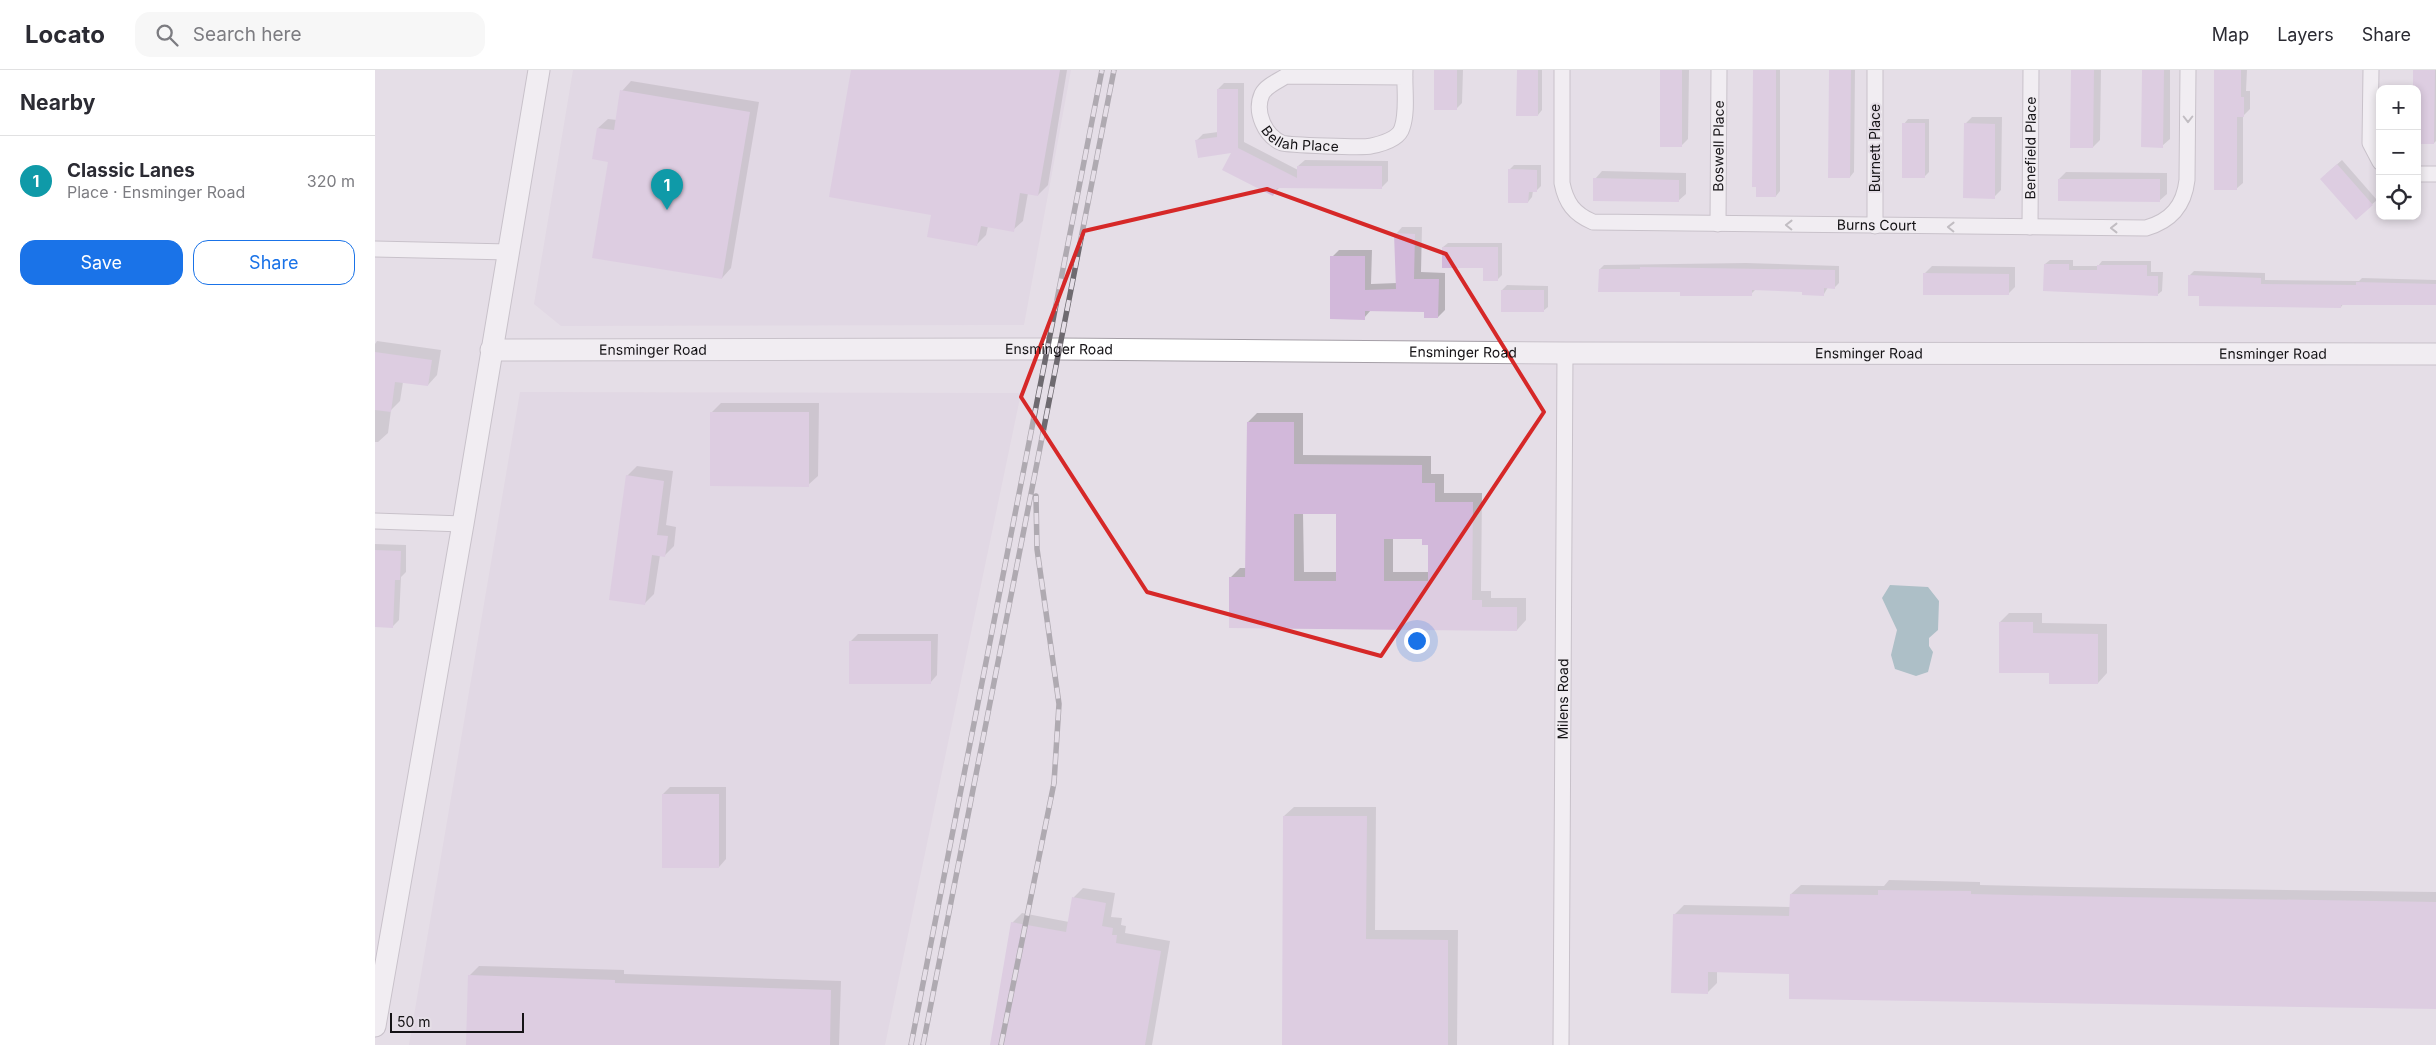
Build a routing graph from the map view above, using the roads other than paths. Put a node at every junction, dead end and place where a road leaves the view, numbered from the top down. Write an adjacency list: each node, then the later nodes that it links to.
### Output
1 (539, 70): 16 (street)
2 (1562, 70): 12 (street, Burns Court)
3 (1719, 70): 12 (street, Boswell Place)
4 (1875, 70): 13 (street, Burnett Place)
5 (2031, 70): 14 (street, Benefield Place)
6 (2188, 70): 14 (street, Burns Court, one-way to 14)
7 (2371, 70): 9 (street)
8 (1405, 73): 8 (street, Bellah Place)
9 (2376, 154)
10 (2421, 174): 11 (street)
11 (2436, 174)
12 (1718, 224): 13 (street, Burns Court, one-way to 12)
13 (1875, 226): 14 (street, Burns Court, one-way to 13)
14 (2030, 227)
15 (375, 249): 16 (street)
16 (509, 252): 17 (street)
17 (491, 350): 18 (street, Ensminger Road); 21 (street)
18 (1565, 353): 19 (street, Ensminger Road); 23 (street, Milens Road)
19 (2436, 354)
20 (375, 521): 21 (street)
21 (463, 524): 22 (street)
22 (375, 1026)
23 (1561, 1045)

